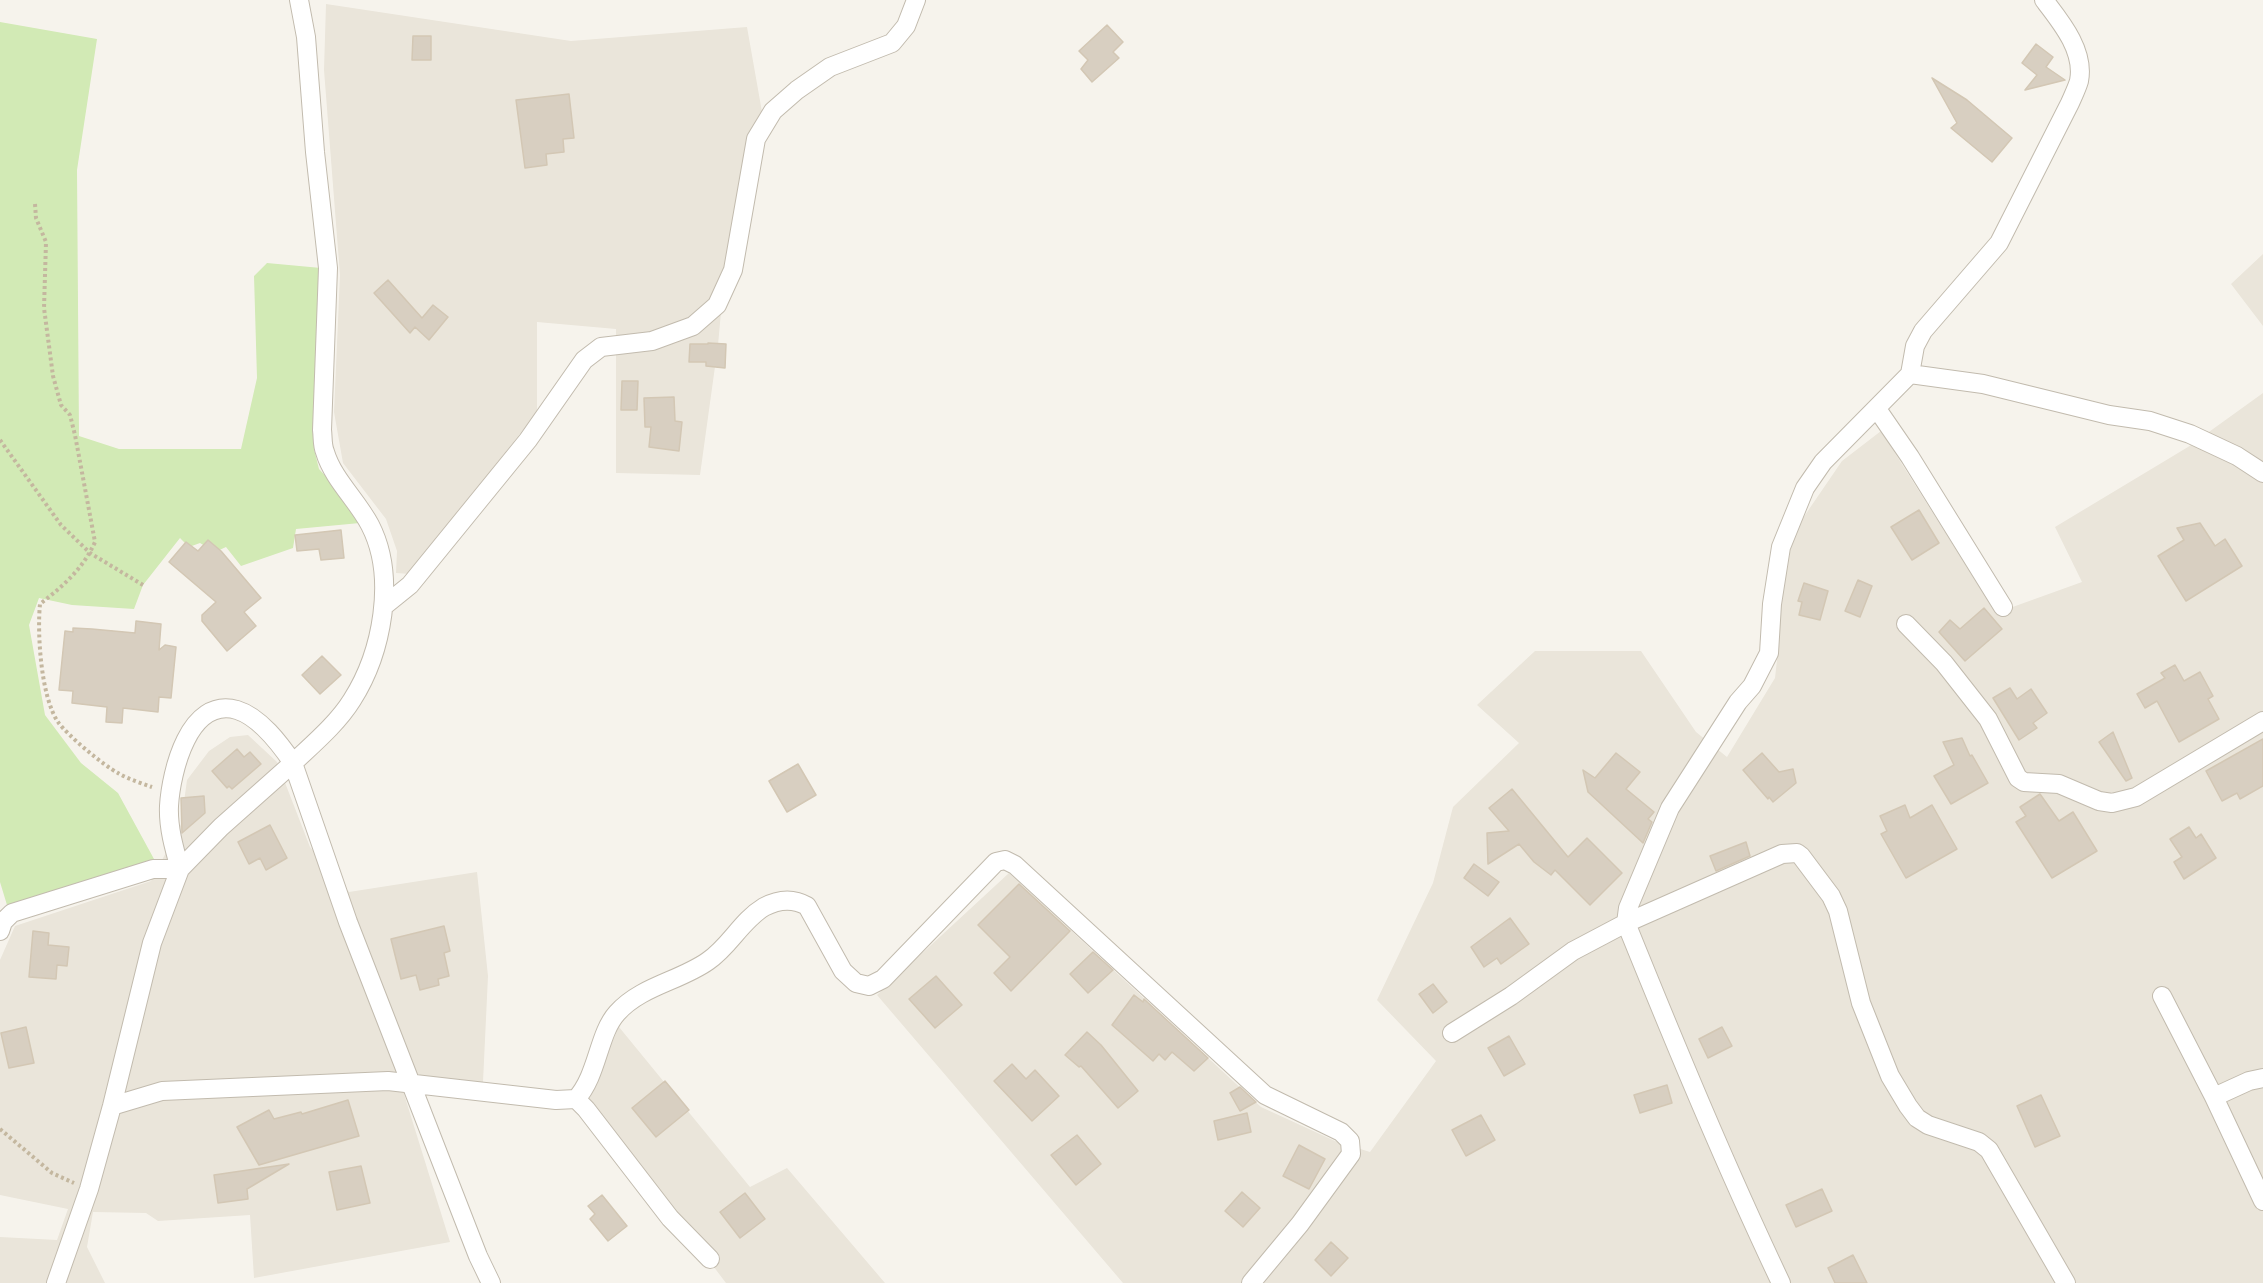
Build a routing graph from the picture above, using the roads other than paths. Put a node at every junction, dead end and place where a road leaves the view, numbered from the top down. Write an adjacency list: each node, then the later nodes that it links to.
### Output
1 (299, 0): 7 (street)
2 (916, 0): 7 (street)
3 (2044, 0): 4 (street)
4 (1910, 374): 5 (street); 6 (street)
5 (1877, 409): 8 (street); 13 (street)
6 (2263, 473)
7 (384, 606): 11 (street)
8 (2003, 608)
9 (1906, 624): 10 (street)
10 (2263, 721)
11 (293, 763): 12 (street); 12 (street); 18 (street)
12 (180, 869): 14 (street); 21 (street)
13 (1626, 923): 16 (street); 27 (street); 28 (street)
14 (0, 931)
15 (2162, 996): 19 (street)
16 (1452, 1033)
17 (2263, 1078): 19 (street)
18 (412, 1084): 20 (street); 21 (street); 25 (street)
19 (2214, 1097): 22 (street)
20 (576, 1099): 23 (street); 26 (street)
21 (112, 1106): 24 (street)
22 (2263, 1201)
23 (710, 1259)
24 (56, 1283)
25 (491, 1283)
26 (1251, 1283)
27 (1781, 1283)
28 (2066, 1283)

